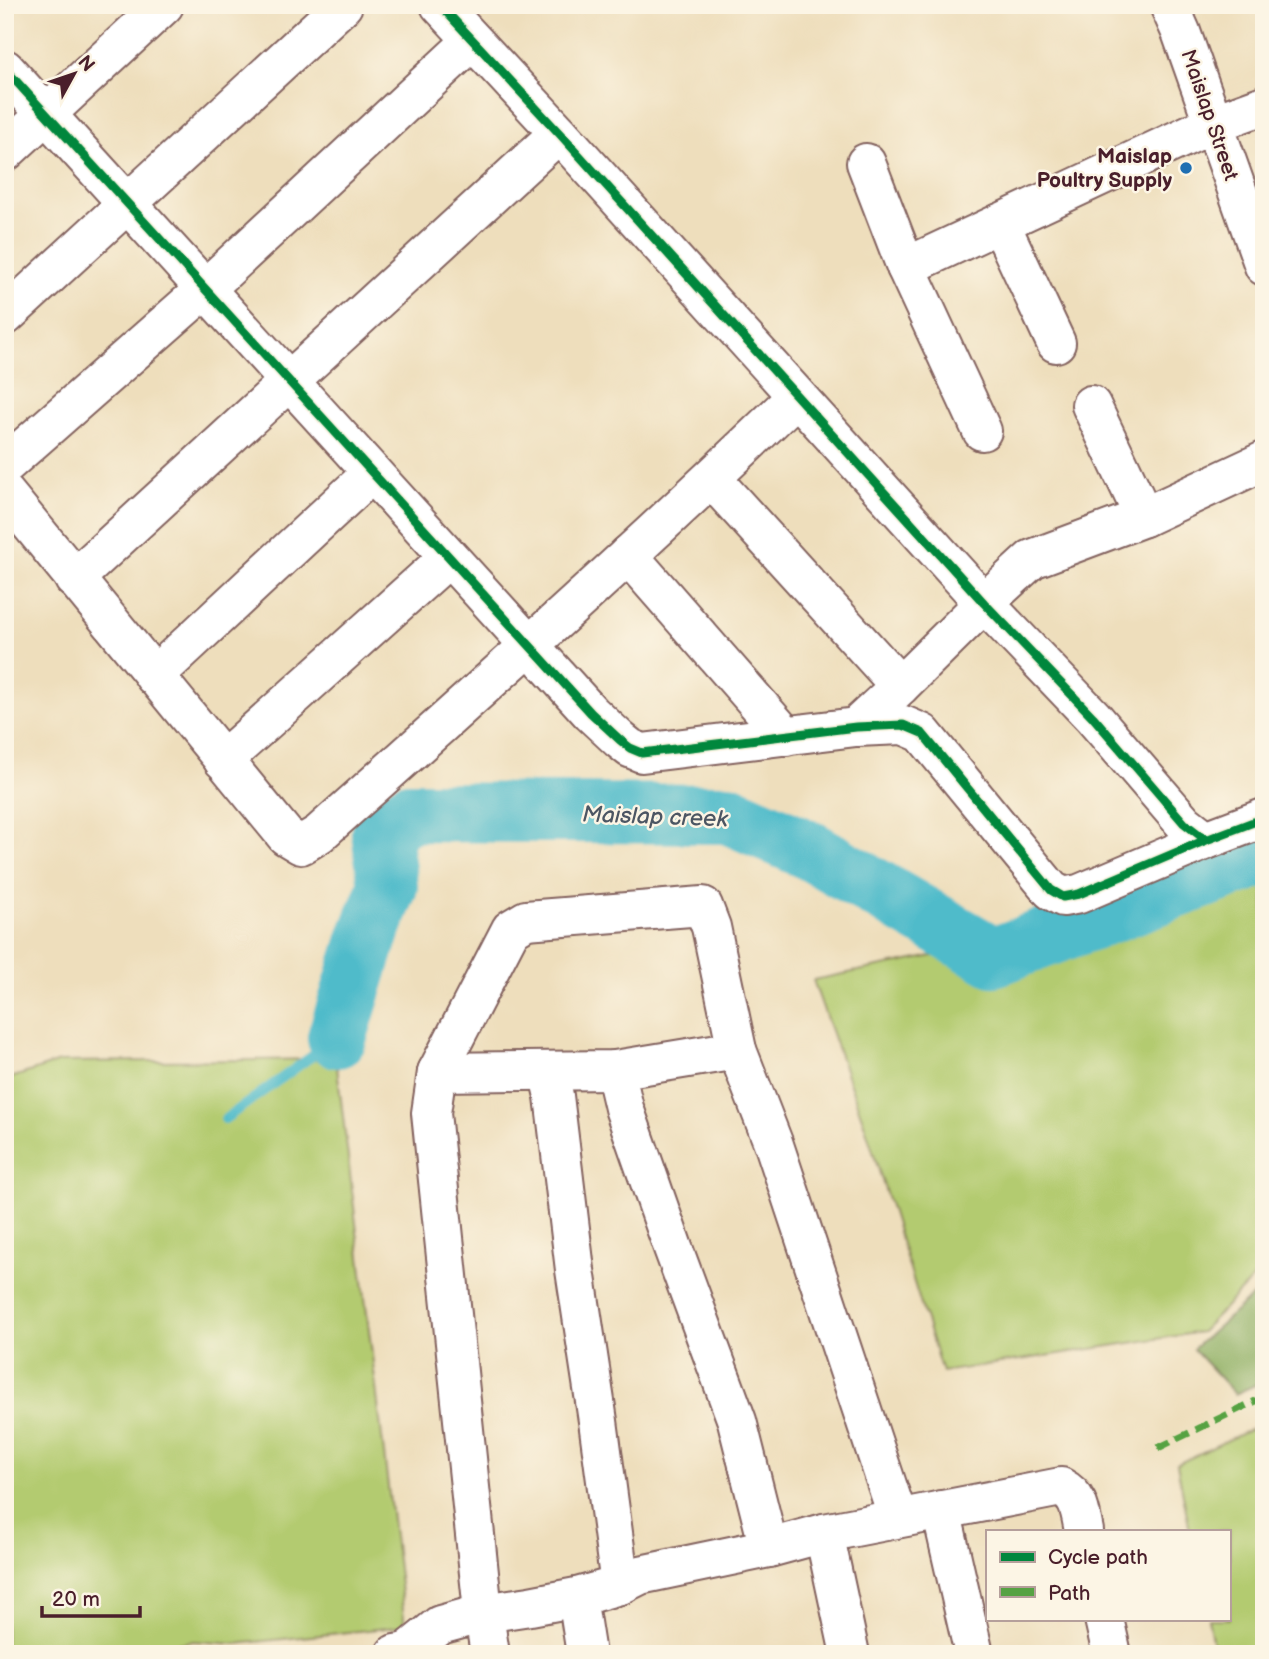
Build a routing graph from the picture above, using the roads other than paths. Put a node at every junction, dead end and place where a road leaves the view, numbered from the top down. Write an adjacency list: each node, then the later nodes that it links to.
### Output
1 (164, 5): 8 (street)
2 (343, 5): 13 (street)
3 (440, 5): 5 (street)
4 (1169, 5): 9 (street, Maislap Street)
5 (472, 41): 10 (street); 17 (street)
6 (5, 69): 8 (street)
7 (1264, 105): 9 (street)
8 (47, 115): 11 (street); 13 (street)
9 (1212, 124): 14 (street); 15 (street, Maislap Street)
10 (559, 133): 20 (street); 21 (street)
11 (5, 152)
12 (866, 163): 16 (street)
13 (128, 204): 17 (street); 18 (street)
14 (1000, 223): 16 (street); 19 (street)
15 (1264, 265)
16 (906, 267): 23 (street)
17 (205, 289): 20 (street); 25 (street)
18 (5, 316)
19 (1056, 343)
20 (289, 383): 26 (street); 32 (street)
21 (796, 397): 27 (street); 33 (street)
22 (1091, 405): 29 (street)
23 (982, 431)
24 (1264, 461): 29 (street)
25 (5, 465)
26 (372, 474): 31 (street); 35 (street)
27 (712, 479): 30 (street); 36 (street)
28 (5, 493): 32 (street)
29 (1144, 517): 33 (street)
30 (628, 555): 34 (street); 38 (street)
31 (448, 558): 34 (street); 39 (street)
32 (74, 579): 35 (street)
33 (984, 603): 36 (street); 41 (street)
34 (529, 646): 38 (street); 39 (street)
35 (154, 677): 39 (street)
36 (900, 686): 37 (street)
37 (856, 727): 38 (street); 41 (street)
38 (786, 736)
39 (223, 760)
40 (1264, 818): 41 (street)
41 (1206, 840)
42 (737, 1050): 43 (street); 45 (street); 47 (street)
43 (615, 1069): 44 (street); 50 (street)
44 (548, 1071): 45 (street); 51 (street)
45 (437, 1072): 53 (street)
46 (941, 1510): 47 (street); 48 (street); 59 (street)
47 (898, 1518): 49 (street)
48 (1084, 1530)
49 (824, 1533): 50 (street); 58 (street)
50 (769, 1548): 51 (street)
51 (620, 1585): 52 (street)
52 (576, 1597): 53 (street); 57 (street)
53 (484, 1613): 55 (street); 56 (street)
54 (1104, 1620): 60 (street)
55 (395, 1654)
56 (490, 1654)
57 (586, 1654)
58 (850, 1654)
59 (974, 1654)
60 (1112, 1654)

